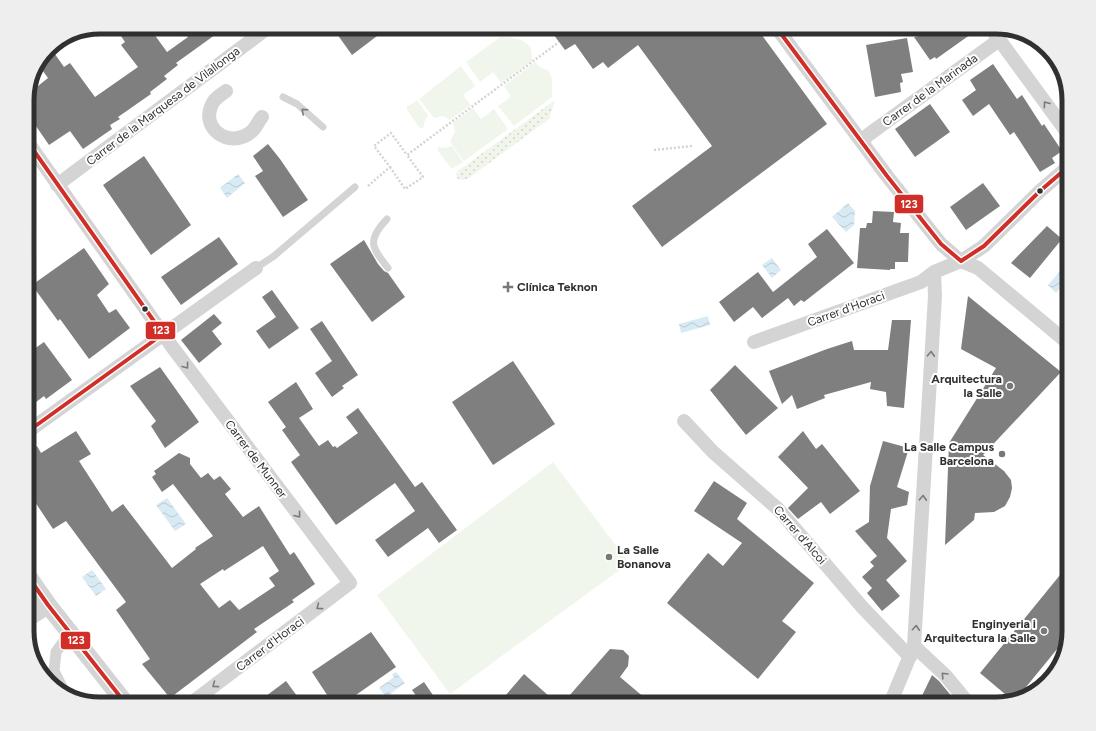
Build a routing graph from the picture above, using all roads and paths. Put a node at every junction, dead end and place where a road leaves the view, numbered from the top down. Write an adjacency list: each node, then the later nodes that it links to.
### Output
1 (260, 34): 18 (street, Carrer de la Marquesa de Vilallonga)
2 (781, 34): 11 (street)
3 (995, 34): 4 (street)
4 (999, 40): 9 (street, one-way to 4); 11 (street, Carrer de la Marinada)
5 (559, 42): 15 (path)
6 (226, 91): 8 (street)
7 (283, 97): 10 (lane, one-way to 7)
8 (262, 117)
9 (1062, 126)
10 (323, 127)
11 (862, 142): 22 (street)
12 (692, 146): 13 (path)
13 (654, 150)
14 (34, 152): 18 (street, Carrer de Munner)
15 (407, 155): 16 (path); 16 (path)
16 (390, 167): 19 (path)
17 (1062, 172): 22 (street, Carrer d'Horaci)
18 (57, 185): 26 (street, Carrer de Munner)
19 (368, 186)
20 (355, 187): 23 (lane)
21 (387, 219): 24 (lane)
22 (961, 261): 25 (street, Carrer d'Horaci); 27 (street)
23 (256, 268): 26 (street)
24 (388, 268)
25 (934, 272): 28 (street, Carrer d'Horaci); 36 (street, one-way to 25)
26 (163, 334): 30 (street); 31 (street, Carrer de Munner, one-way to 31)
27 (1062, 338)
28 (754, 342)
29 (684, 421): 36 (street, Carrer d'Alcoi)
30 (34, 427)
31 (350, 583): 39 (street, Carrer d'Horaci, one-way to 39)
32 (34, 585): 33 (street)
33 (48, 605): 34 (street); 35 (street)
34 (34, 614)
35 (70, 633): 37 (street); 38 (street)
36 (912, 651): 40 (street); 41 (street, Carrer d'Alcoi, one-way to 36)
37 (60, 684)
38 (120, 697)
39 (199, 697)
40 (893, 697)
41 (963, 697)

